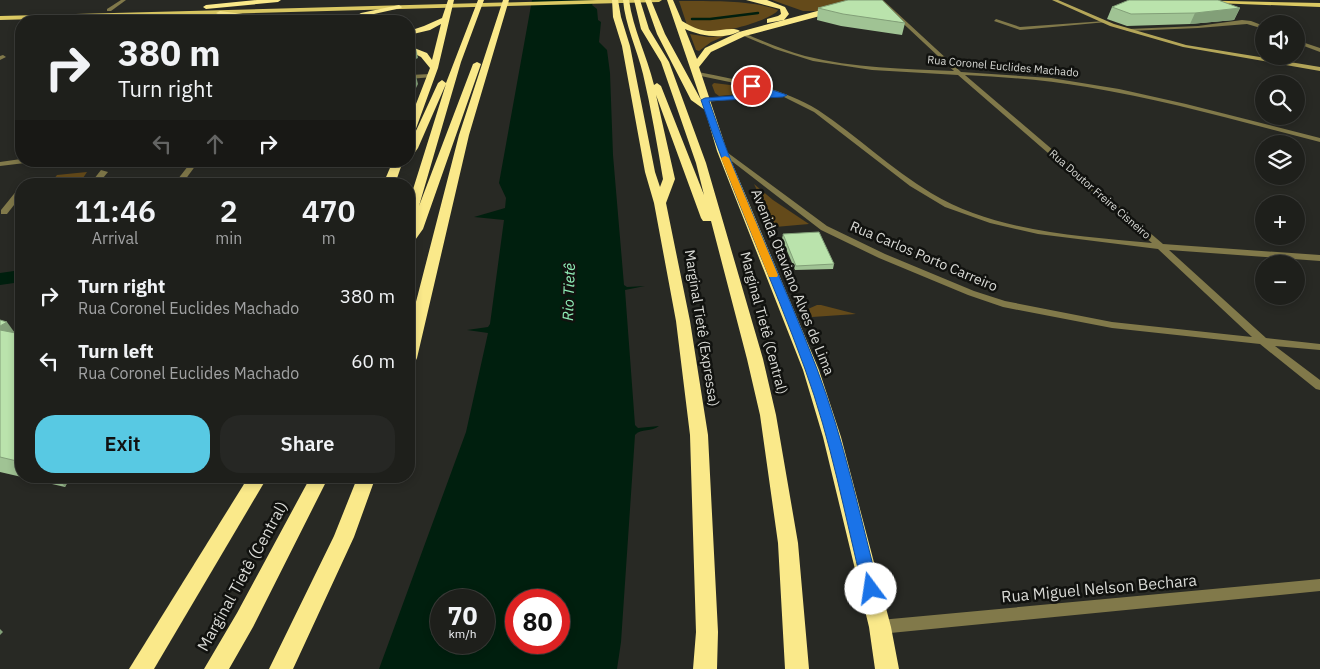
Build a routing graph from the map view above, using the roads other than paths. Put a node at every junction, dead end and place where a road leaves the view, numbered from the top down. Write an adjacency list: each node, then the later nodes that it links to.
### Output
1 (124, 0): 25 (street)
2 (278, 0): 23 (highway)
3 (383, 0): 20 (highway)
4 (451, 0): 33 (highway)
5 (481, 0): 49 (highway)
6 (506, 0): 46 (highway)
7 (527, 0): 19 (main road)
8 (615, 0): 70 (highway, Marginal Tietê (Expressa))
9 (637, 0): 72 (highway, Marginal Tietê (Central))
10 (648, 0): 57 (highway)
11 (659, 0): 19 (main road)
12 (670, 0): 40 (highway, Avenida Otaviano Alves de Lima)
13 (750, 0): 24 (highway)
14 (876, 0): 28 (highway)
15 (880, 0): 53 (street, Rua Doutor Freire Cisneiro)
16 (1054, 0): 38 (main road)
17 (1190, 0): 21 (main road); 22 (street)
18 (626, 2): 54 (highway)
19 (425, 4): 20 (main road)
20 (400, 5): 23 (main road); 27 (main road); 32 (highway)
21 (1320, 6)
22 (1207, 7)
23 (206, 8): 25 (main road)
24 (783, 8): 28 (highway); 40 (highway)
25 (109, 10): 26 (main road)
26 (0, 12)
27 (219, 12): 29 (main road); 31 (highway)
28 (821, 12): 44 (highway)
29 (175, 14): 30 (main road)
30 (131, 15)
31 (240, 15)
32 (361, 15)
33 (444, 16): 43 (highway); 52 (highway)
34 (1232, 16): 39 (street)
35 (0, 18): 36 (main road)
36 (15, 18)
37 (996, 20): 38 (street)
38 (1105, 22): 42 (main road)
39 (1248, 22): 41 (street); 42 (street)
40 (680, 24): 51 (highway, Avenida Otaviano Alves de Lima)
41 (1255, 25)
42 (1128, 30): 50 (main road)
43 (415, 31)
44 (742, 34): 51 (highway); 53 (street, Rua Coronel Euclides Machado)
45 (1305, 44): 47 (street)
46 (492, 46): 73 (highway); 76 (highway)
47 (1320, 50)
48 (415, 51): 52 (highway)
49 (457, 62): 60 (highway); 69 (highway)
50 (1320, 69)
51 (697, 70): 56 (street); 57 (highway, Avenida Otaviano Alves de Lima)
52 (432, 72): 55 (street); 58 (highway)
53 (958, 72): 59 (street, Rua Coronel Euclides Machado); 74 (street, Rua Doutor Freire Cisneiro)
54 (647, 74): 70 (highway); 72 (highway)
55 (415, 76)
56 (783, 95): 57 (street); 74 (street)
57 (706, 104): 61 (highway, Avenida Otaviano Alves de Lima)
58 (415, 118)
59 (1320, 140)
60 (415, 143)
61 (722, 151): 77 (street, Rua Carlos Porto Carreiro); 84 (highway, Avenida Otaviano Alves de Lima)
62 (15, 162): 63 (street)
63 (0, 164)
64 (191, 167): 67 (street)
65 (104, 172): 66 (street)
66 (99, 178)
67 (183, 178)
68 (15, 198): 71 (street)
69 (415, 201)
70 (660, 203): 88 (highway, Marginal Tietê (Expressa))
71 (4, 212)
72 (717, 224): 89 (highway, Marginal Tietê (Central))
73 (415, 232)
74 (1161, 247): 75 (street); 77 (street, Rua Doutor Freire Cisneiro)
75 (1320, 258)
76 (415, 334)
77 (1265, 343): 78 (street, Rua Carlos Porto Carreiro); 79 (street, Rua Doutor Freire Cisneiro)
78 (1320, 347)
79 (1320, 386)
80 (255, 483): 85 (highway)
81 (316, 483): 86 (highway, Marginal Tietê (Central))
82 (363, 483): 87 (highway)
83 (1320, 585): 84 (street, Rua Miguel Nelson Bechara)
84 (880, 627): 90 (highway, Avenida Otaviano Alves de Lima)
85 (141, 669)
86 (216, 669)
87 (281, 669)
88 (705, 669)
89 (797, 669)
90 (887, 669)

